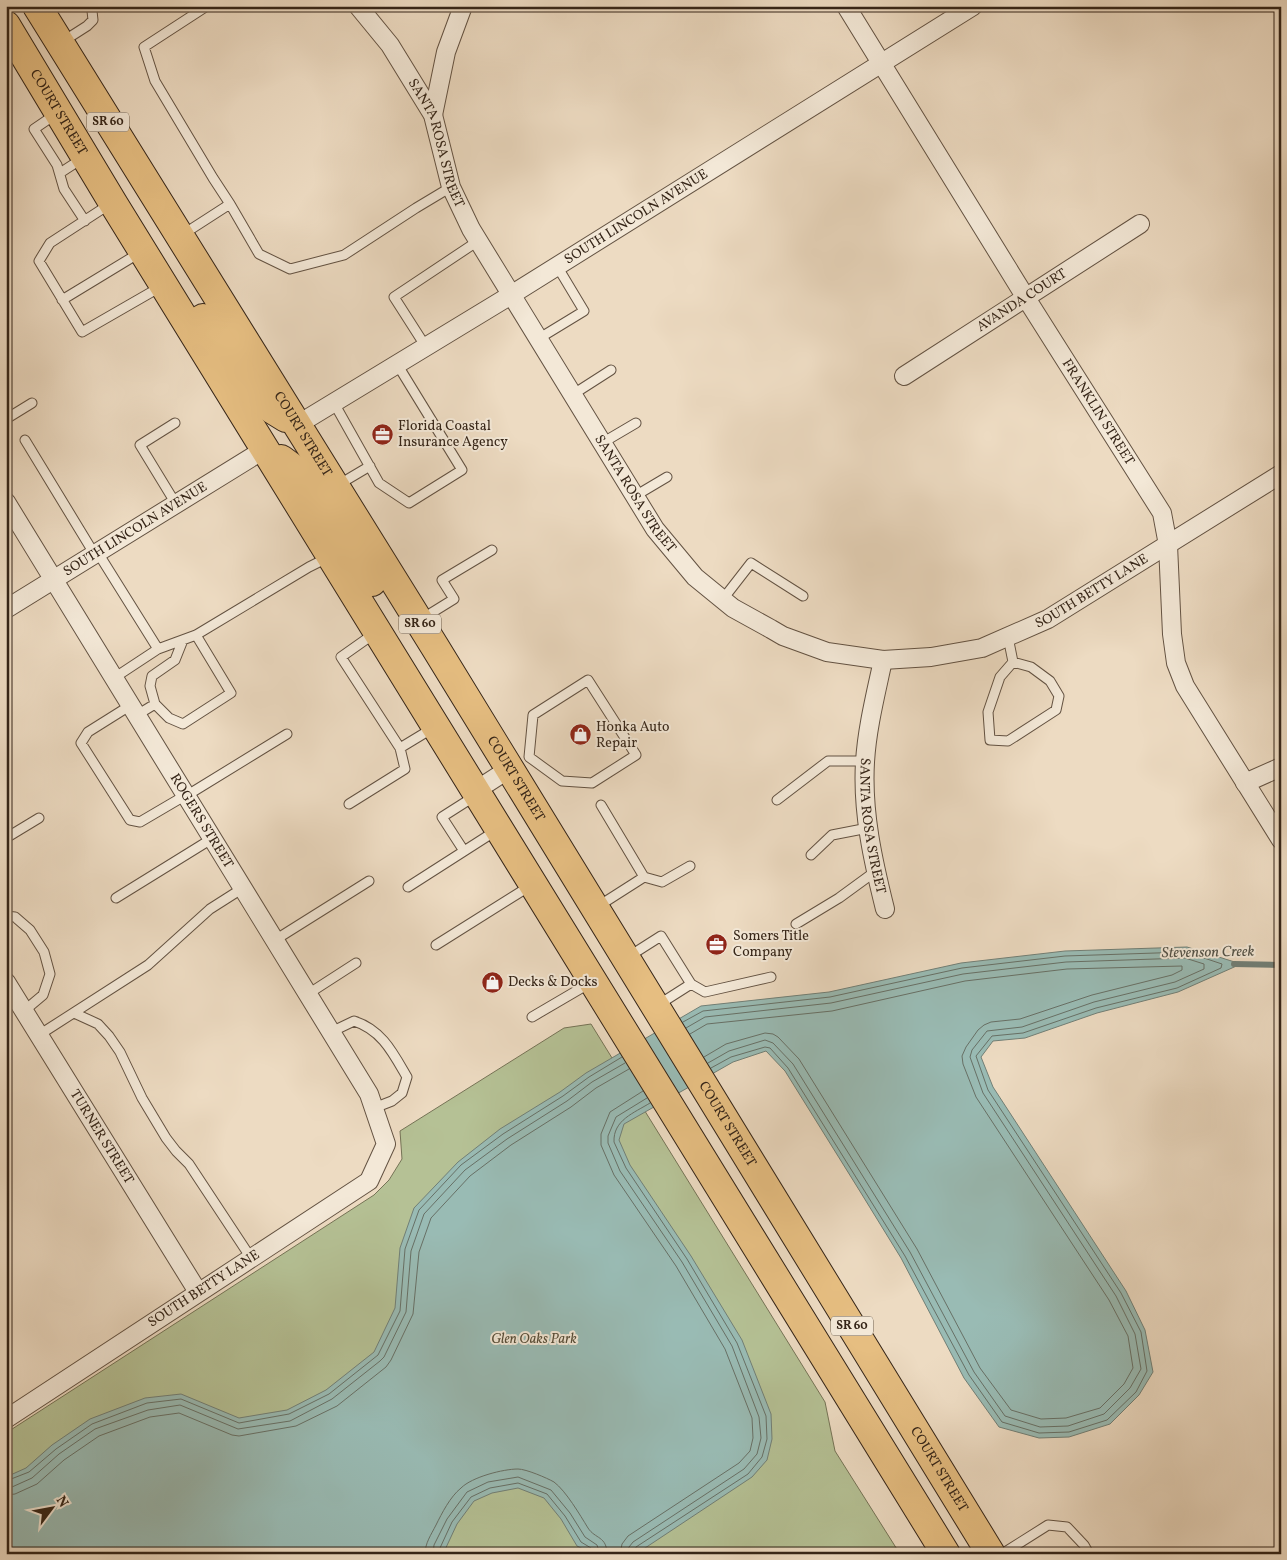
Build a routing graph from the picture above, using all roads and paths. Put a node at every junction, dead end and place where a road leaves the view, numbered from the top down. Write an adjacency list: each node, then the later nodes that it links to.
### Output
1 (37, 6): 9 (main road, COURT STREET / SR 60)
2 (89, 6): 9 (lane)
3 (207, 6): 19 (lane)
4 (358, 6): 14 (street, SANTA ROSA STREET)
5 (463, 6): 14 (street)
6 (846, 6): 11 (street, FRANKLIN STREET)
7 (973, 6): 11 (street, SOUTH LINCOLN AVENUE)
8 (6, 25): 12 (main road, COURT STREET / SR 60)
9 (60, 43): 22 (main road, COURT STREET / SR 60)
10 (6, 50): 12 (main road)
11 (881, 64): 24 (street, SOUTH LINCOLN AVENUE); 27 (street, FRANKLIN STREET)
12 (36, 74): 13 (main road, COURT STREET / SR 60)
13 (58, 112): 15 (main road, COURT STREET / SR 60); 16 (lane)
14 (433, 115): 17 (street, SANTA ROSA STREET)
15 (85, 157): 16 (lane); 18 (main road, COURT STREET / SR 60)
16 (60, 172): 20 (lane)
17 (451, 187): 19 (lane); 23 (street, SANTA ROSA STREET)
18 (113, 203): 20 (lane); 25 (main road, COURT STREET / SR 60)
19 (230, 204): 22 (lane)
20 (85, 221): 28 (lane)
21 (1140, 224): 27 (street, AVANDA COURT)
22 (179, 237): 40 (main road, COURT STREET / SR 60)
23 (478, 241): 26 (street, SANTA ROSA STREET); 30 (lane)
24 (557, 266): 26 (street, SOUTH LINCOLN AVENUE); 29 (lane)
25 (152, 267): 28 (lane); 28 (lane); 40 (main road); 43 (main road, COURT STREET / SR 60)
26 (511, 295): 29 (street, SANTA ROSA STREET); 30 (street, SOUTH LINCOLN AVENUE)
27 (1026, 298): 33 (street, AVANDA COURT); 52 (street, FRANKLIN STREET)
28 (62, 300)
29 (538, 339): 34 (street, SANTA ROSA STREET)
30 (426, 347): 31 (street, SOUTH LINCOLN AVENUE)
31 (397, 364): 36 (street, SOUTH LINCOLN AVENUE); 44 (lane)
32 (611, 370): 34 (lane)
33 (904, 376)
34 (572, 395): 42 (street, SANTA ROSA STREET)
35 (32, 403): 37 (lane)
36 (334, 403): 40 (street, SOUTH LINCOLN AVENUE); 44 (lane)
37 (6, 419)
38 (175, 423): 50 (lane)
39 (636, 423): 42 (lane)
40 (297, 425): 47 (main road, COURT STREET / SR 60)
41 (25, 440): 54 (lane)
42 (602, 443): 48 (street, SANTA ROSA STREET)
43 (265, 449): 50 (street, SOUTH LINCOLN AVENUE); 55 (main road, COURT STREET / SR 60); 65 (main road)
44 (370, 466): 47 (lane)
45 (1281, 474): 52 (street, SOUTH BETTY LANE)
46 (667, 477): 48 (lane)
47 (336, 487): 60 (main road, COURT STREET / SR 60)
48 (635, 496): 58 (street, SANTA ROSA STREET)
49 (6, 502): 51 (street, ROGERS STREET)
50 (176, 504): 54 (street, SOUTH LINCOLN AVENUE)
51 (12, 523): 56 (street, ROGERS STREET)
52 (1168, 545): 63 (street, SOUTH BETTY LANE); 78 (street, FRANKLIN STREET)
53 (492, 550): 60 (lane)
54 (96, 554): 56 (street, SOUTH LINCOLN AVENUE); 66 (lane)
55 (330, 556): 61 (main road, COURT STREET / SR 60); 62 (lane)
56 (54, 580): 59 (street, SOUTH LINCOLN AVENUE); 69 (street, ROGERS STREET)
57 (803, 596): 58 (lane)
58 (722, 600): 67 (street, SANTA ROSA STREET)
59 (6, 609)
60 (418, 620): 65 (main road, COURT STREET / SR 60)
61 (377, 631): 72 (main road, COURT STREET / SR 60); 74 (lane)
62 (196, 636): 64 (lane); 70 (lane)
63 (1008, 637): 67 (street, SOUTH BETTY LANE); 68 (lane)
64 (183, 640): 66 (lane); 70 (lane)
65 (435, 647): 76 (main road, COURT STREET / SR 60)
66 (158, 649): 69 (lane)
67 (883, 660): 75 (street, SANTA ROSA STREET)
68 (1013, 662): 68 (lane)
69 (114, 678): 71 (street, ROGERS STREET)
70 (155, 704): 71 (lane)
71 (134, 710): 80 (street, ROGERS STREET); 80 (lane)
72 (436, 726): 74 (lane); 79 (main road, COURT STREET / SR 60)
73 (287, 734): 80 (lane)
74 (400, 748): 82 (lane)
75 (865, 761): 81 (lane); 85 (street, SANTA ROSA STREET)
76 (519, 763): 76 (lane); 79 (street); 100 (main road, COURT STREET / SR 60)
77 (1281, 767): 78 (street)
78 (1245, 783): 89 (street, FRANKLIN STREET)
79 (476, 793): 86 (main road, COURT STREET / SR 60); 90 (lane)
80 (186, 795): 88 (street, ROGERS STREET)
81 (777, 800)
82 (349, 804)
83 (601, 805): 94 (lane)
84 (39, 818): 87 (lane)
85 (868, 828): 91 (lane); 93 (street, SANTA ROSA STREET)
86 (498, 829): 90 (lane); 96 (main road, COURT STREET / SR 60)
87 (6, 838)
88 (212, 838): 98 (street, ROGERS STREET); 99 (lane)
89 (1281, 840)
90 (464, 851): 97 (lane)
91 (811, 855)
92 (690, 866): 94 (lane)
93 (876, 871): 101 (street, SANTA ROSA STREET); 103 (lane)
94 (644, 877): 100 (lane)
95 (369, 881): 104 (lane)
96 (533, 885): 105 (lane); 109 (main road, COURT STREET / SR 60)
97 (408, 887)
98 (242, 888): 104 (street, ROGERS STREET); 115 (lane)
99 (116, 898)
100 (595, 908): 106 (main road, COURT STREET / SR 60)
101 (886, 909)
102 (6, 916): 114 (lane)
103 (796, 924)
104 (275, 940): 112 (street, ROGERS STREET)
105 (436, 945)
106 (626, 958): 111 (lane); 113 (main road, COURT STREET / SR 60)
107 (356, 963): 112 (lane)
108 (771, 977): 111 (lane)
109 (592, 981): 116 (lane); 124 (main road, COURT STREET / SR 60)
110 (6, 982): 114 (street, TURNER STREET)
111 (692, 984): 113 (lane)
112 (308, 994): 117 (street, ROGERS STREET)
113 (658, 1010): 125 (main road, COURT STREET / SR 60)
114 (24, 1011): 118 (street, TURNER STREET)
115 (74, 1013): 118 (lane); 121 (lane)
116 (532, 1017)
117 (331, 1032): 119 (street, ROGERS STREET); 119 (lane)
118 (39, 1035): 122 (street, TURNER STREET)
119 (374, 1108): 120 (street, ROGERS STREET)
120 (386, 1144): 121 (street, SOUTH BETTY LANE)
121 (251, 1258): 122 (street, SOUTH BETTY LANE)
122 (198, 1292): 123 (street, SOUTH BETTY LANE)
123 (6, 1419)
124 (946, 1554)
125 (991, 1554)
126 (1002, 1554): 127 (lane)
127 (1089, 1554)

